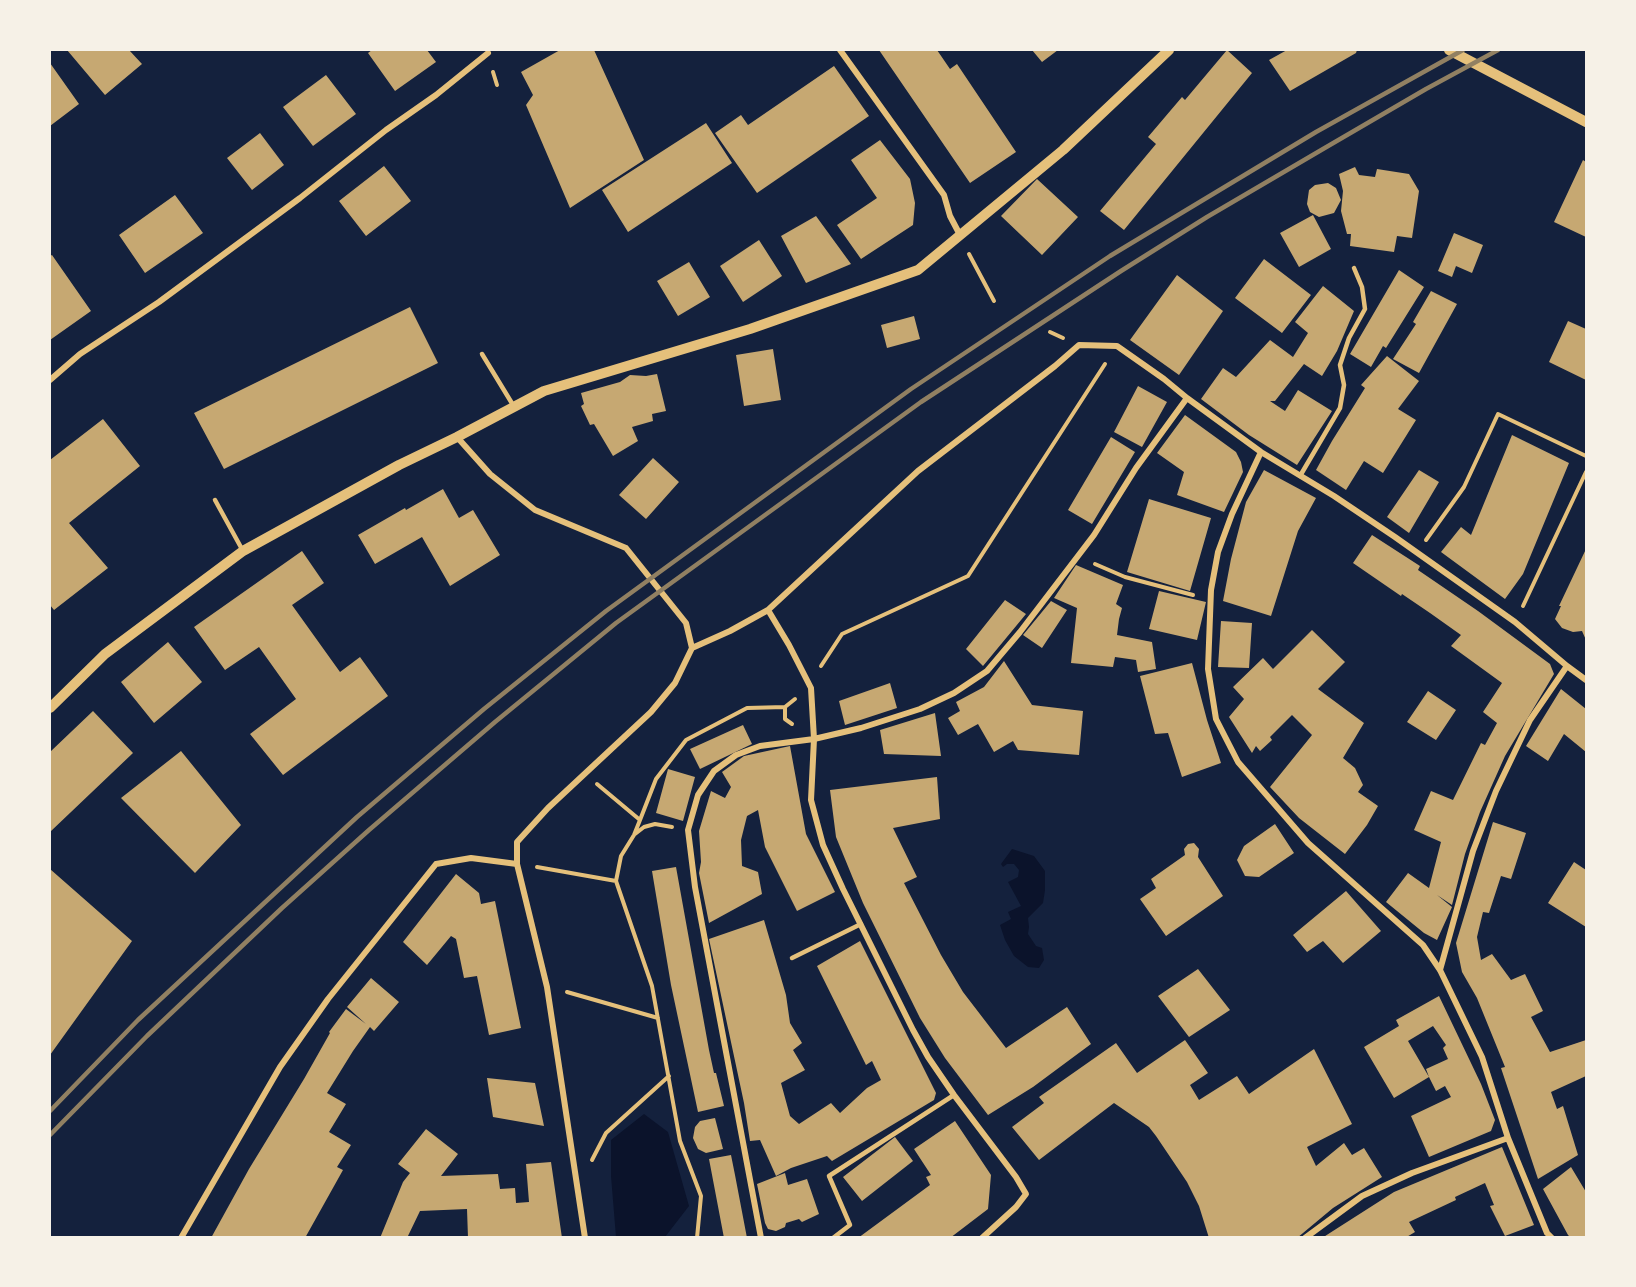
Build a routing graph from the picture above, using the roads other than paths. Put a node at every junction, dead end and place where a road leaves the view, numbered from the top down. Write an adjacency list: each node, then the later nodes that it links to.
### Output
1 (840, 50): 6 (street)
2 (1169, 50): 6 (street)
3 (1449, 50): 5 (street)
4 (488, 53): 9 (street)
5 (1587, 122)
6 (960, 235): 11 (street)
7 (1354, 268): 14 (lane)
8 (482, 354): 11 (lane)
9 (50, 380)
10 (1187, 398): 13 (street); 17 (street); 22 (street)
11 (514, 407): 12 (street)
12 (458, 437): 16 (street); 18 (street)
13 (1261, 452): 14 (street); 26 (street)
14 (1300, 476): 19 (street)
15 (215, 500): 16 (lane)
16 (243, 551): 21 (street)
17 (768, 610): 18 (street); 22 (street)
18 (692, 648): 23 (street)
19 (1567, 666): 20 (street); 26 (street)
20 (1587, 680)
21 (50, 708)
22 (814, 739): 24 (street); 31 (street)
23 (517, 864): 29 (street); 30 (street)
24 (861, 924): 25 (lane); 27 (street)
25 (792, 958)
26 (1440, 970): 28 (street)
27 (954, 1095): 32 (lane); 33 (street)
28 (1508, 1138): 34 (street); 35 (street)
29 (181, 1238)
30 (585, 1238)
31 (761, 1238)
32 (833, 1238)
33 (982, 1238)
34 (1305, 1238)
35 (1552, 1238)

